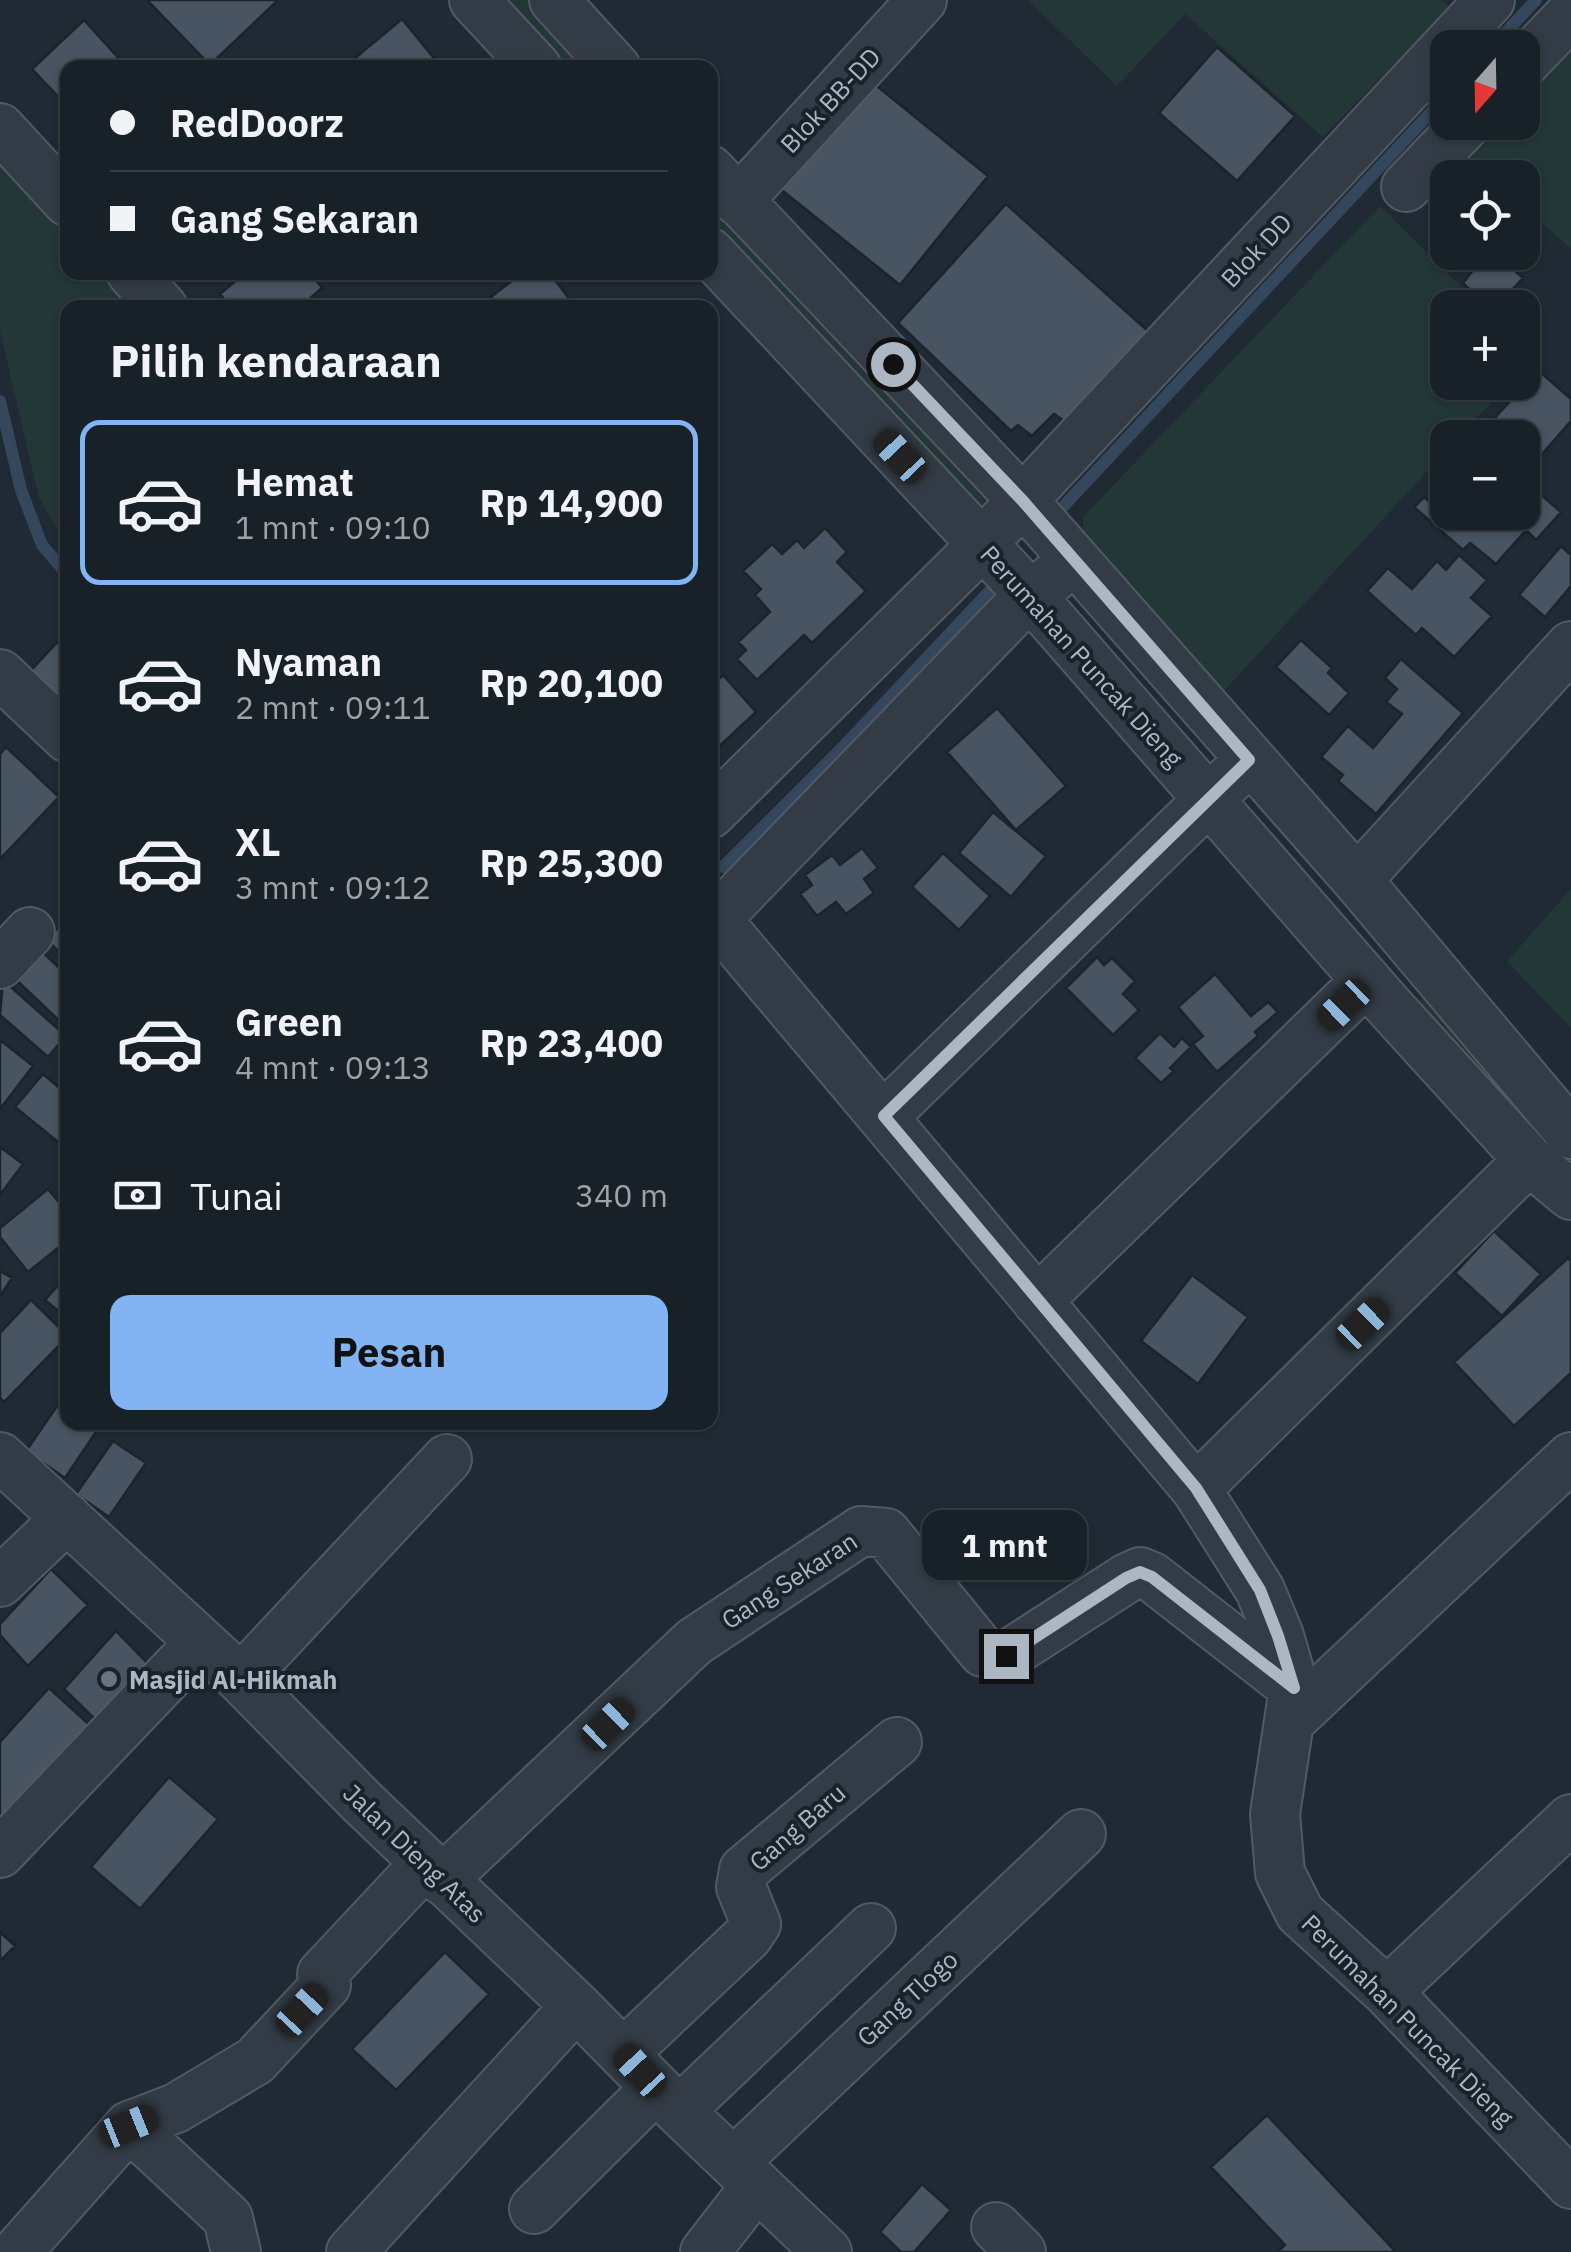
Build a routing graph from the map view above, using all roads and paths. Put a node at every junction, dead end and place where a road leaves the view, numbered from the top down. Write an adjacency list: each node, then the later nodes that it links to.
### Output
1 (474, 0): 7 (street)
2 (554, 0): 8 (street)
3 (922, 0): 11 (street, Blok BB-DD)
4 (1490, 0): 17 (street, Blok DD)
5 (1571, 14): 6 (street)
6 (1540, 46)
7 (530, 60)
8 (609, 60)
9 (0, 128): 13 (street)
10 (1451, 140): 12 (street)
11 (724, 186): 17 (street)
12 (1406, 187)
13 (60, 193)
14 (718, 262): 18 (street, Perumahan Puncak Dieng)
15 (138, 280): 16 (street)
16 (156, 300)
17 (1022, 500): 18 (street, Blok DD); 19 (street)
18 (982, 544): 20 (street, Perumahan Puncak Dieng); 26 (street, Blok DD)
19 (1072, 560): 20 (street); 24 (street)
20 (1032, 596): 25 (street, Perumahan Puncak Dieng); 28 (street)
21 (1571, 646): 27 (street)
22 (0, 674): 23 (street)
23 (60, 730)
24 (1249, 760): 25 (street); 27 (street)
25 (1209, 799): 32 (street, Perumahan Puncak Dieng); 33 (street)
26 (718, 806)
27 (1357, 880): 29 (street)
28 (718, 911)
29 (1391, 921): 31 (street); 32 (street)
30 (718, 922): 33 (street)
31 (1430, 970): 32 (street); 34 (street)
32 (1367, 981): 35 (street, Perumahan Puncak Dieng); 37 (street)
33 (884, 1116): 37 (street)
34 (1571, 1134)
35 (1530, 1160): 36 (street, Perumahan Puncak Dieng); 41 (street)
36 (1571, 1195)
37 (1037, 1301): 41 (street)
38 (1571, 1457): 46 (street)
39 (0, 1458): 42 (street, Jalan Dieng Atas)
40 (446, 1460): 45 (street)
41 (1196, 1488): 46 (street)
42 (67, 1518): 43 (street); 44 (street, Jalan Dieng Atas)
43 (0, 1582)
44 (200, 1643): 45 (street, Jalan Dieng Atas); 50 (street)
45 (240, 1679): 51 (street, Jalan Dieng Atas)
46 (1292, 1704): 51 (street, Gang Sekaran); 53 (street, Perumahan Puncak Dieng)
47 (896, 1742): 55 (street, Gang Baru)
48 (1571, 1819): 53 (street)
49 (1081, 1834): 59 (street, Gang Tlogo)
50 (0, 1853)
51 (434, 1872): 54 (street, Jalan Dieng Atas); 57 (street)
52 (871, 1928): 56 (street)
53 (1387, 1992): 58 (street, Perumahan Puncak Dieng)
54 (576, 2006): 55 (street, Jalan Dieng Atas); 63 (street)
55 (624, 2053): 56 (street, Jalan Dieng Atas)
56 (668, 2100): 59 (street, Jalan Dieng Atas); 60 (street)
57 (129, 2126): 61 (street); 62 (street)
58 (1564, 2162)
59 (746, 2174): 64 (street, Gang Tlogo); 65 (street, Jalan Dieng Atas)
60 (534, 2208)
61 (17, 2252)
62 (236, 2252)
63 (351, 2252)
64 (705, 2252)
65 (827, 2252)

